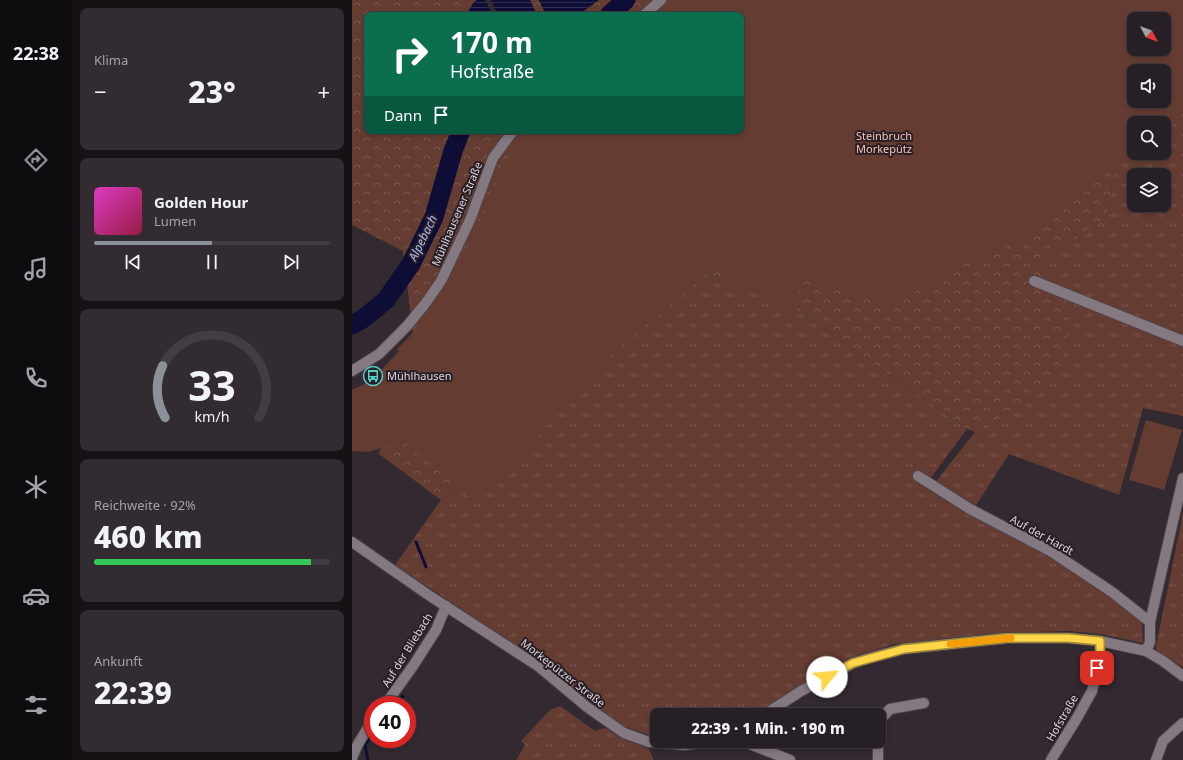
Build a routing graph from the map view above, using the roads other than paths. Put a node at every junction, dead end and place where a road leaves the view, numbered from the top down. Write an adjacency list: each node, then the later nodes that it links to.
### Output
1 (661, 0): 2 (street)
2 (647, 12)
3 (511, 134): 6 (street, Mühlhausener Straße)
4 (1034, 281): 5 (street)
5 (1183, 341)
6 (352, 372)
7 (918, 476): 11 (street, Auf der Hardt)
8 (1183, 478): 11 (street)
9 (352, 542): 10 (street, Morkepützer Straße)
10 (446, 606): 15 (street, Auf der Bliebach); 21 (street, Morkepützer Straße)
11 (1150, 622): 13 (street)
12 (1100, 641): 13 (street); 17 (street); 27 (street, Hofstraße)
13 (1146, 651): 14 (street)
14 (1183, 676)
15 (391, 696)
16 (924, 703): 18 (street)
17 (775, 708)
18 (886, 713)
19 (1183, 723): 28 (street)
20 (364, 734): 24 (street)
21 (650, 742)
22 (760, 748): 25 (street)
23 (878, 748): 26 (street)
24 (352, 758)
25 (790, 760)
26 (878, 760)
27 (1051, 760)
28 (1156, 760)

